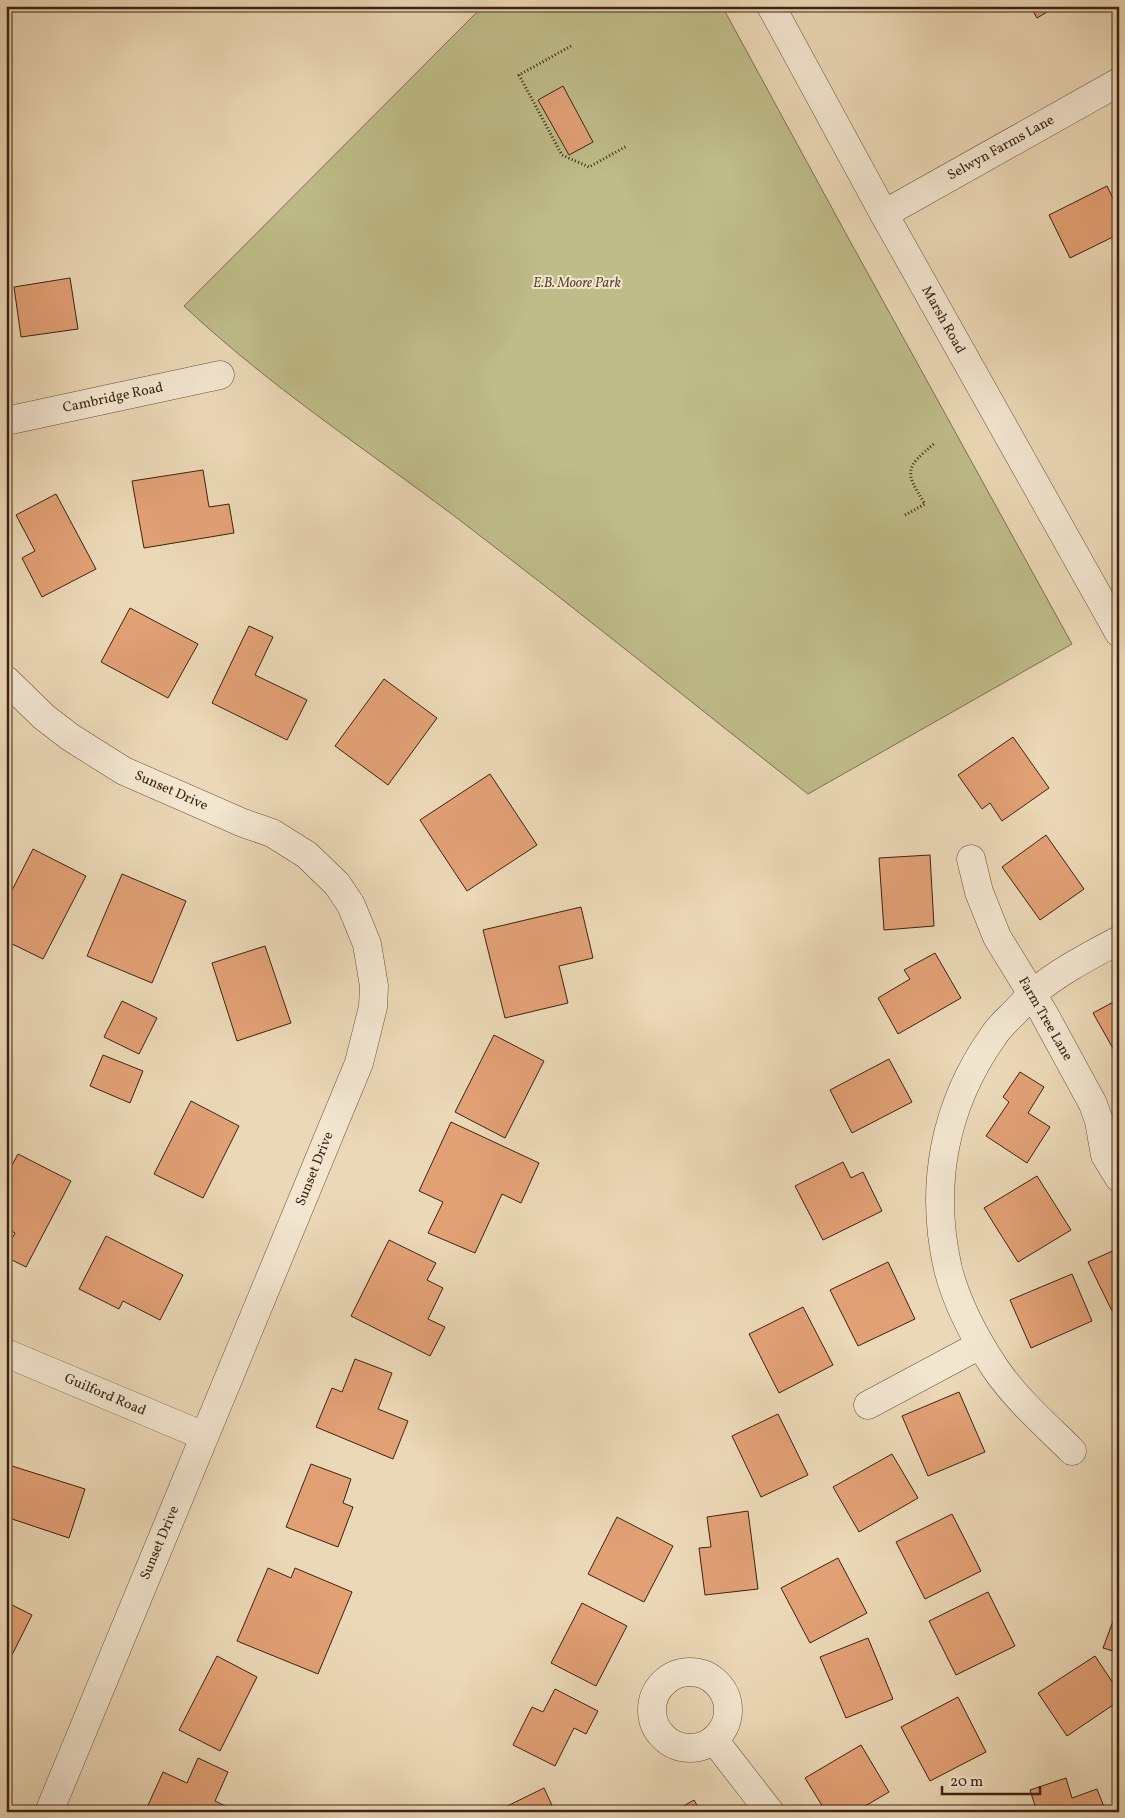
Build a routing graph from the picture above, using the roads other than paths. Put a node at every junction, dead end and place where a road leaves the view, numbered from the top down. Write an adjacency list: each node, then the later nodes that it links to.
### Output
1 (771, 6): 3 (street, Marsh Road)
2 (1119, 82): 3 (street, Selwyn Farms Lane)
3 (884, 214): 6 (street, Marsh Road)
4 (220, 376): 5 (street, Cambridge Road)
5 (6, 421)
6 (1119, 633)
7 (6, 680): 15 (street, Sunset Drive)
8 (971, 859): 10 (street, Farm Tree Lane)
9 (1119, 940): 10 (street)
10 (1032, 994): 11 (street, Farm Tree Lane); 12 (street)
11 (1119, 1178)
12 (980, 1345): 14 (street); 16 (street)
13 (6, 1353): 15 (street, Guilford Road)
14 (868, 1405)
15 (204, 1436): 18 (street, Sunset Drive)
16 (1072, 1451)
17 (714, 1740): 19 (street)
18 (48, 1812)
19 (770, 1812)

